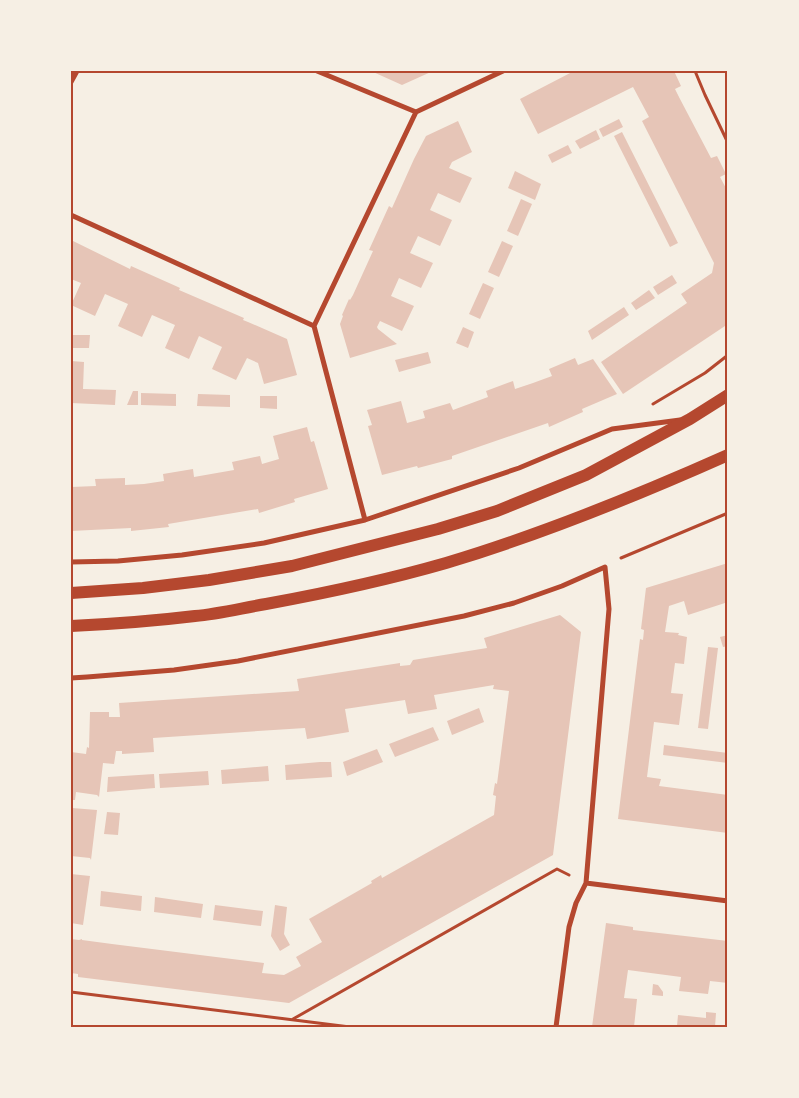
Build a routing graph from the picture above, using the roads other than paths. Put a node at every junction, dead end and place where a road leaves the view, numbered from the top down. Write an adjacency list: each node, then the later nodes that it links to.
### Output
1 (77, 71): 4 (street)
2 (317, 71): 5 (street)
3 (503, 71): 5 (street)
4 (71, 82)
5 (416, 112): 7 (street)
6 (71, 215): 7 (street)
7 (314, 326): 11 (street)
8 (728, 395): 9 (main road)
9 (690, 419): 11 (street); 13 (main road)
10 (728, 455): 14 (main road)
11 (365, 520): 12 (street)
12 (71, 562)
13 (71, 593)
14 (71, 626)
15 (71, 678): 16 (street)
16 (586, 883): 17 (street); 18 (street)
17 (728, 901)
18 (556, 1027)

